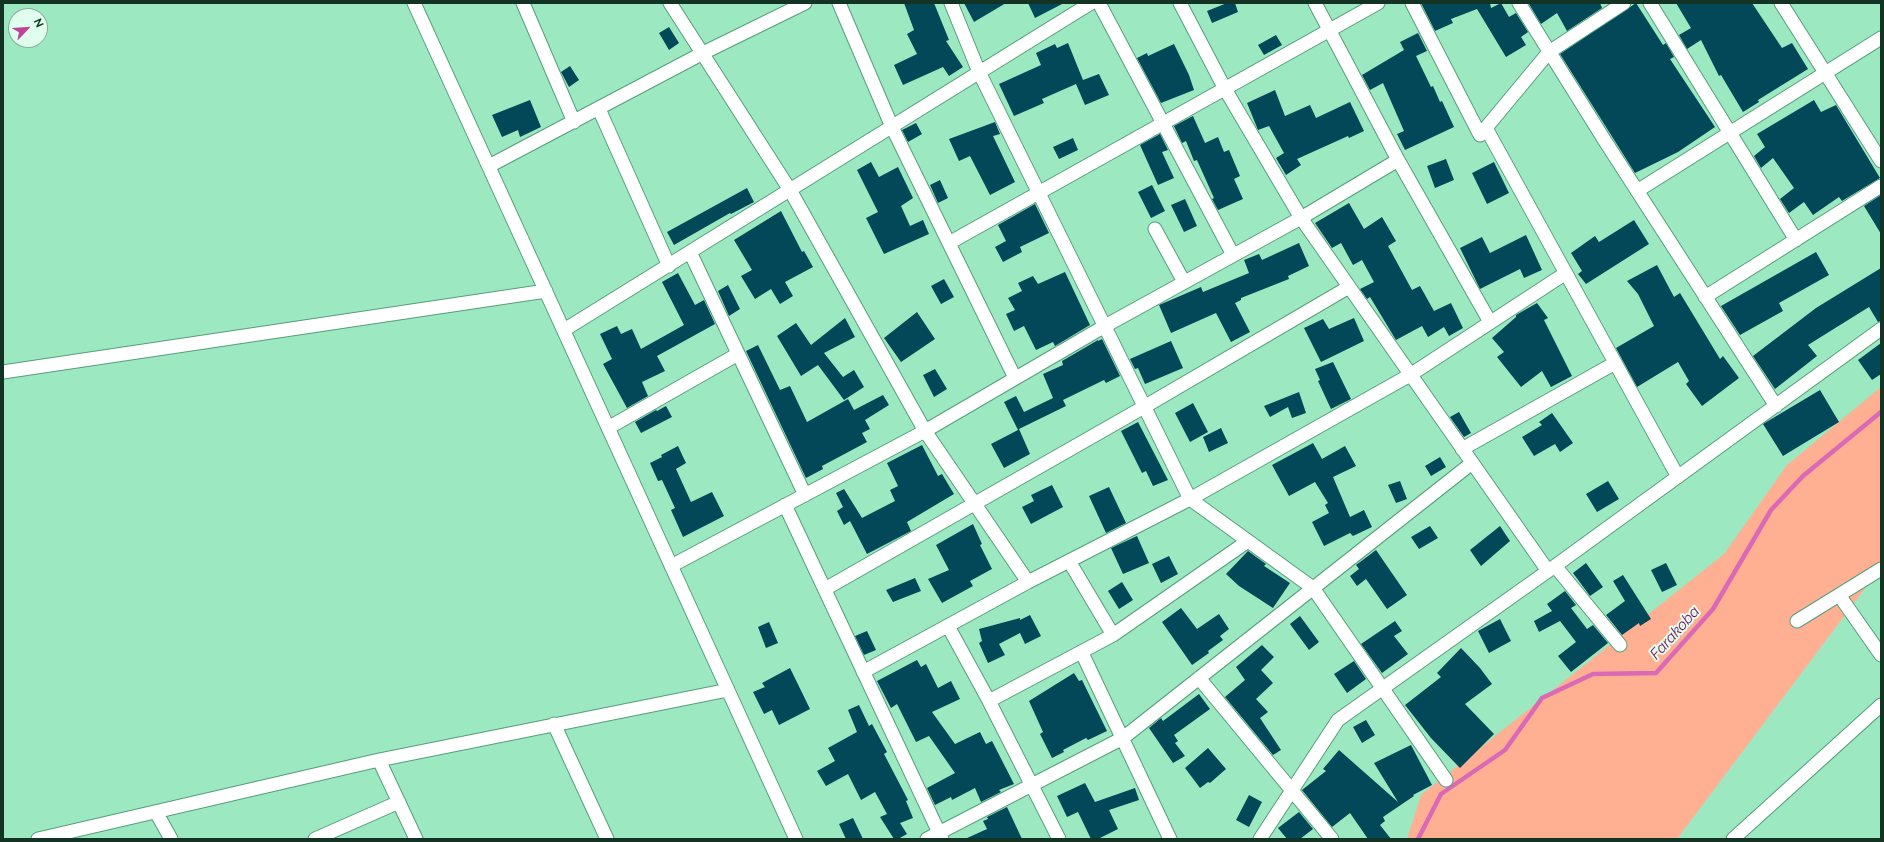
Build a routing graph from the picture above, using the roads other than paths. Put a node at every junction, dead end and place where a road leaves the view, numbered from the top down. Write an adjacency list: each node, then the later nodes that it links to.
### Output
1 (415, 3): 32 (street)
2 (523, 3): 25 (street)
3 (670, 3): 20 (street)
4 (805, 3): 20 (street)
5 (838, 3): 27 (street)
6 (951, 3): 21 (street)
7 (1091, 3): 21 (street)
8 (1099, 3): 26 (street)
9 (1180, 3): 23 (street)
10 (1315, 3): 17 (street)
11 (1378, 3): 17 (street)
12 (1412, 3): 28 (street)
13 (1519, 3): 19 (street)
14 (1624, 3): 19 (street)
15 (1650, 3): 29 (street)
16 (1781, 3): 22 (street)
17 (1329, 30): 23 (street); 30 (street)
18 (1881, 38): 22 (street)
19 (1549, 52): 28 (street); 35 (street)
20 (703, 53): 24 (street); 34 (street)
21 (979, 72): 27 (street); 36 (street)
22 (1825, 73): 29 (street); 31 (street)
23 (1225, 89): 26 (street); 37 (street)
24 (599, 109): 25 (street); 43 (street)
25 (574, 122): 32 (street)
26 (1163, 123): 36 (street); 42 (street)
27 (892, 127): 34 (street); 40 (street)
28 (1486, 128): 44 (street)
29 (1730, 133): 35 (street); 39 (street)
30 (1398, 160): 37 (street); 49 (street)
31 (1881, 161)
32 (489, 166): 47 (street)
33 (1881, 186): 39 (street)
34 (790, 190): 41 (street); 61 (street)
35 (1637, 191): 48 (street)
36 (1039, 193): 40 (street); 50 (street)
37 (1301, 218): 42 (street); 46 (street)
38 (1155, 229): 45 (street)
39 (1796, 240): 48 (street)
40 (949, 243): 57 (street)
41 (690, 252): 43 (street); 53 (street)
42 (1233, 255): 45 (street)
43 (669, 266): 52 (street)
44 (1566, 273): 49 (street); 54 (street)
45 (1184, 282): 50 (street)
46 (1348, 287): 56 (street); 59 (street)
47 (546, 291): 52 (street); 55 (street)
48 (1705, 297): 58 (street)
49 (1490, 322): 56 (street)
50 (1105, 326): 57 (street); 59 (street)
51 (1881, 329): 58 (street)
52 (564, 330): 60 (street)
53 (738, 354): 60 (street); 65 (street)
54 (1615, 363): 62 (street); 64 (street)
55 (3, 372)
56 (1410, 375): 62 (street); 66 (street)
57 (1016, 378): 61 (street)
58 (1776, 406): 64 (street)
59 (1144, 407): 66 (street); 67 (street)
60 (608, 428): 71 (street)
61 (925, 431): 65 (street); 67 (street)
62 (1462, 449): 63 (street)
63 (1472, 463): 72 (street); 75 (street)
64 (1678, 477): 72 (street)
65 (806, 495): 68 (street)
66 (1190, 498): 69 (street); 70 (street)
67 (974, 503): 74 (street); 76 (street)
68 (785, 504): 71 (street); 76 (street)
69 (1248, 541): 75 (street); 80 (street)
70 (1069, 561): 74 (street); 80 (street)
71 (671, 566): 87 (street)
72 (1552, 569): 81 (street); 86 (street)
73 (1881, 569): 77 (street)
74 (1028, 582): 79 (street)
75 (1313, 588): 85 (street); 86 (street)
76 (824, 589): 84 (street)
77 (1839, 595): 78 (street); 83 (street)
78 (1797, 621)
79 (948, 626): 84 (street); 88 (street)
80 (1113, 635): 82 (street)
81 (1620, 645)
82 (1082, 653): 88 (street); 91 (street)
83 (1881, 655)
84 (863, 672): 98 (street)
85 (1199, 678): 91 (street); 95 (street)
86 (1383, 688): 93 (street); 95 (street)
87 (728, 690): 90 (street); 104 (street)
88 (989, 701): 94 (street)
89 (1881, 705): 110 (street)
90 (554, 724): 92 (street); 103 (street)
91 (1123, 738): 94 (street); 107 (street)
92 (379, 760): 96 (street); 97 (street)
93 (1446, 780)
94 (1032, 785): 98 (street); 106 (street)
95 (1292, 790): 108 (street); 109 (street)
96 (399, 802): 101 (street); 102 (street)
97 (156, 812): 99 (street); 100 (street)
98 (940, 836): 105 (street)
99 (38, 839)
100 (171, 839)
101 (315, 839)
102 (416, 839)
103 (607, 839)
104 (796, 839)
105 (927, 839)
106 (1059, 839)
107 (1170, 839)
108 (1260, 839)
109 (1332, 839)
110 (1733, 839)

